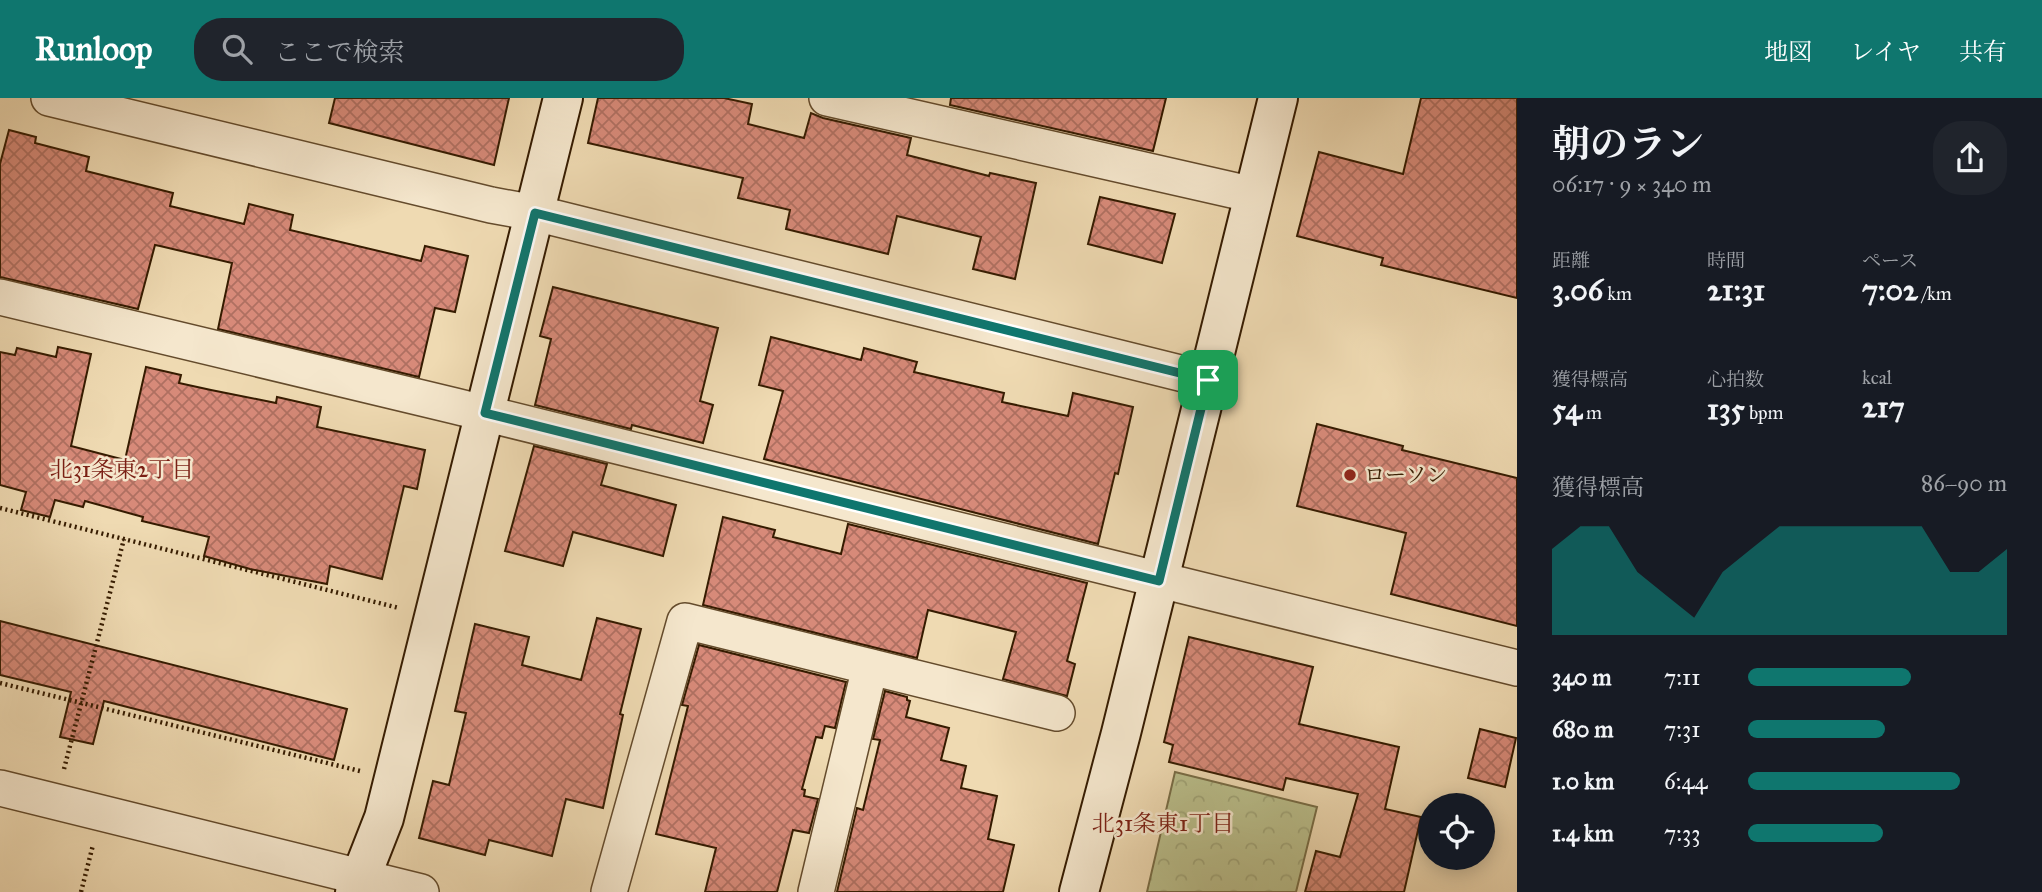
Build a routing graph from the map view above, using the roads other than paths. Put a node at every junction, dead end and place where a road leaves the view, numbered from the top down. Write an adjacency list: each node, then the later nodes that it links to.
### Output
1 (48, 98): 6 (street)
2 (563, 98): 6 (street)
3 (827, 98): 5 (street)
4 (1278, 98): 5 (street)
5 (1254, 195): 8 (street)
6 (535, 213): 8 (street); 9 (street)
7 (0, 297): 9 (street)
8 (1208, 380): 10 (street)
9 (485, 413): 10 (street); 15 (street)
10 (1159, 581): 12 (street); 19 (street)
11 (870, 667): 13 (street); 17 (street); 18 (street)
12 (1517, 668)
13 (1057, 713)
14 (0, 788): 15 (street)
15 (359, 884): 16 (street)
16 (421, 892)
17 (609, 892)
18 (816, 892)
19 (1079, 892)

